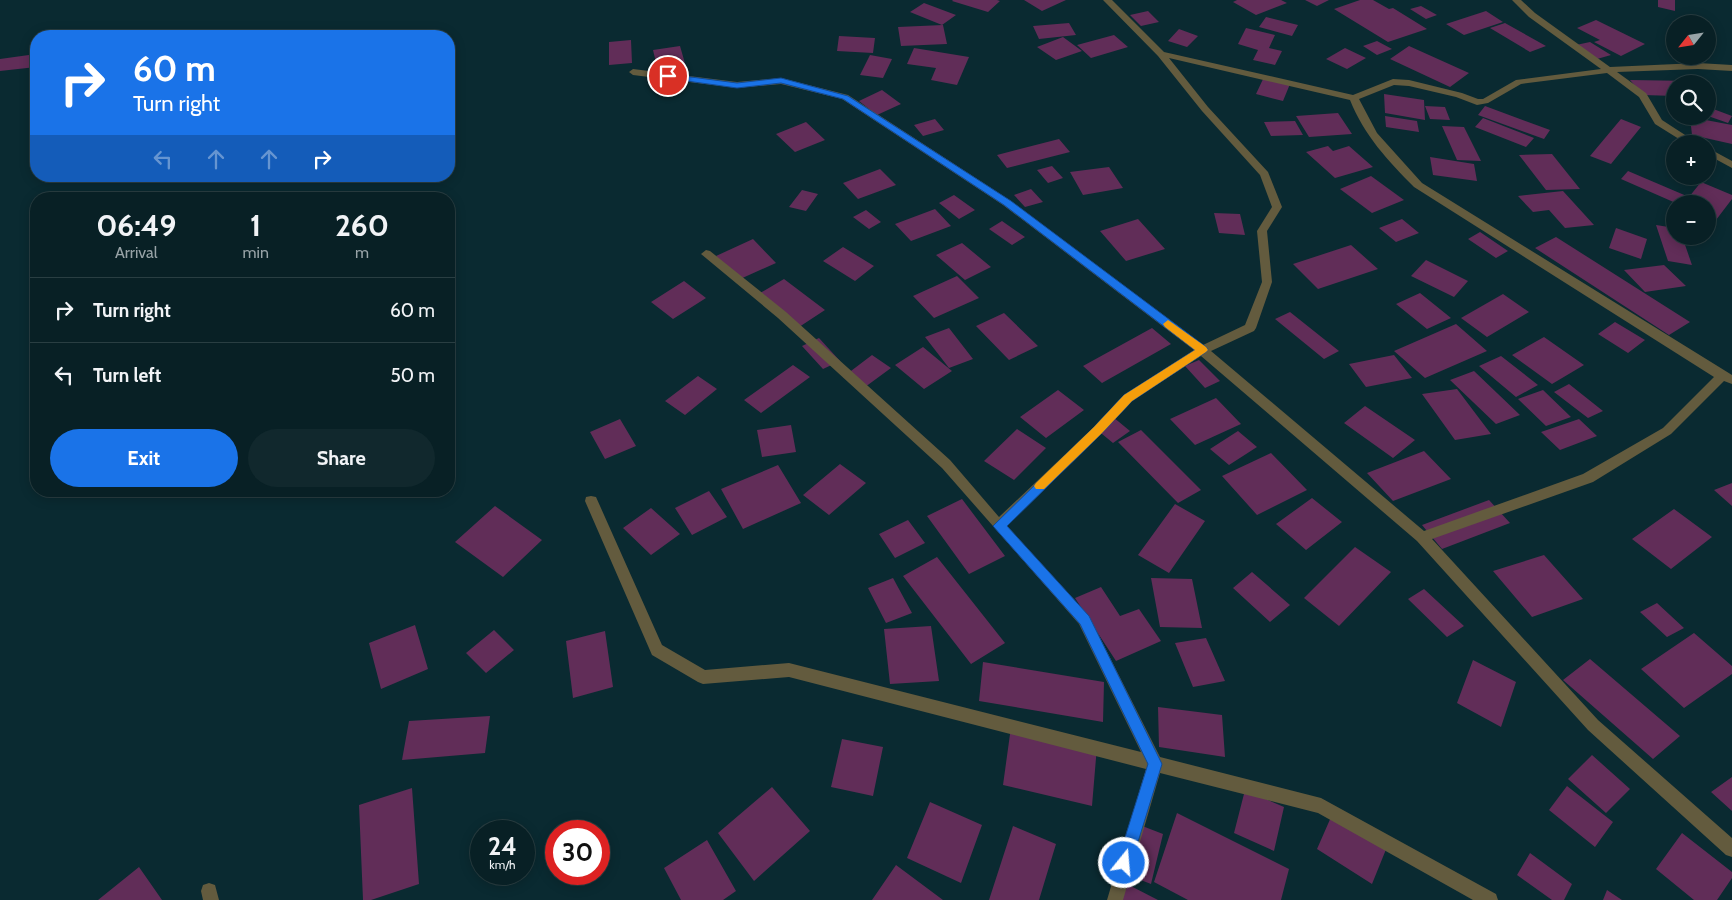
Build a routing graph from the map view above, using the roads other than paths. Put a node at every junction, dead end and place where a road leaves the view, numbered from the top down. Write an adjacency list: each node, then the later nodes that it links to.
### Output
1 (1106, 0): 3 (street)
2 (1516, 0): 5 (street)
3 (1161, 54): 7 (street); 12 (street)
4 (1732, 68): 5 (street)
5 (1611, 70): 7 (street); 8 (street)
6 (633, 72): 12 (street)
7 (1354, 98): 13 (street)
8 (1679, 135)
9 (1716, 155): 10 (street)
10 (1732, 164)
11 (706, 254): 15 (street)
12 (1202, 350): 15 (street); 16 (street)
13 (1727, 378): 16 (street)
14 (591, 501): 17 (street)
15 (999, 526): 17 (street)
16 (1422, 537): 18 (street)
17 (1155, 764): 19 (street); 20 (street)
18 (1732, 849)
19 (1115, 900)
20 (1490, 900)

